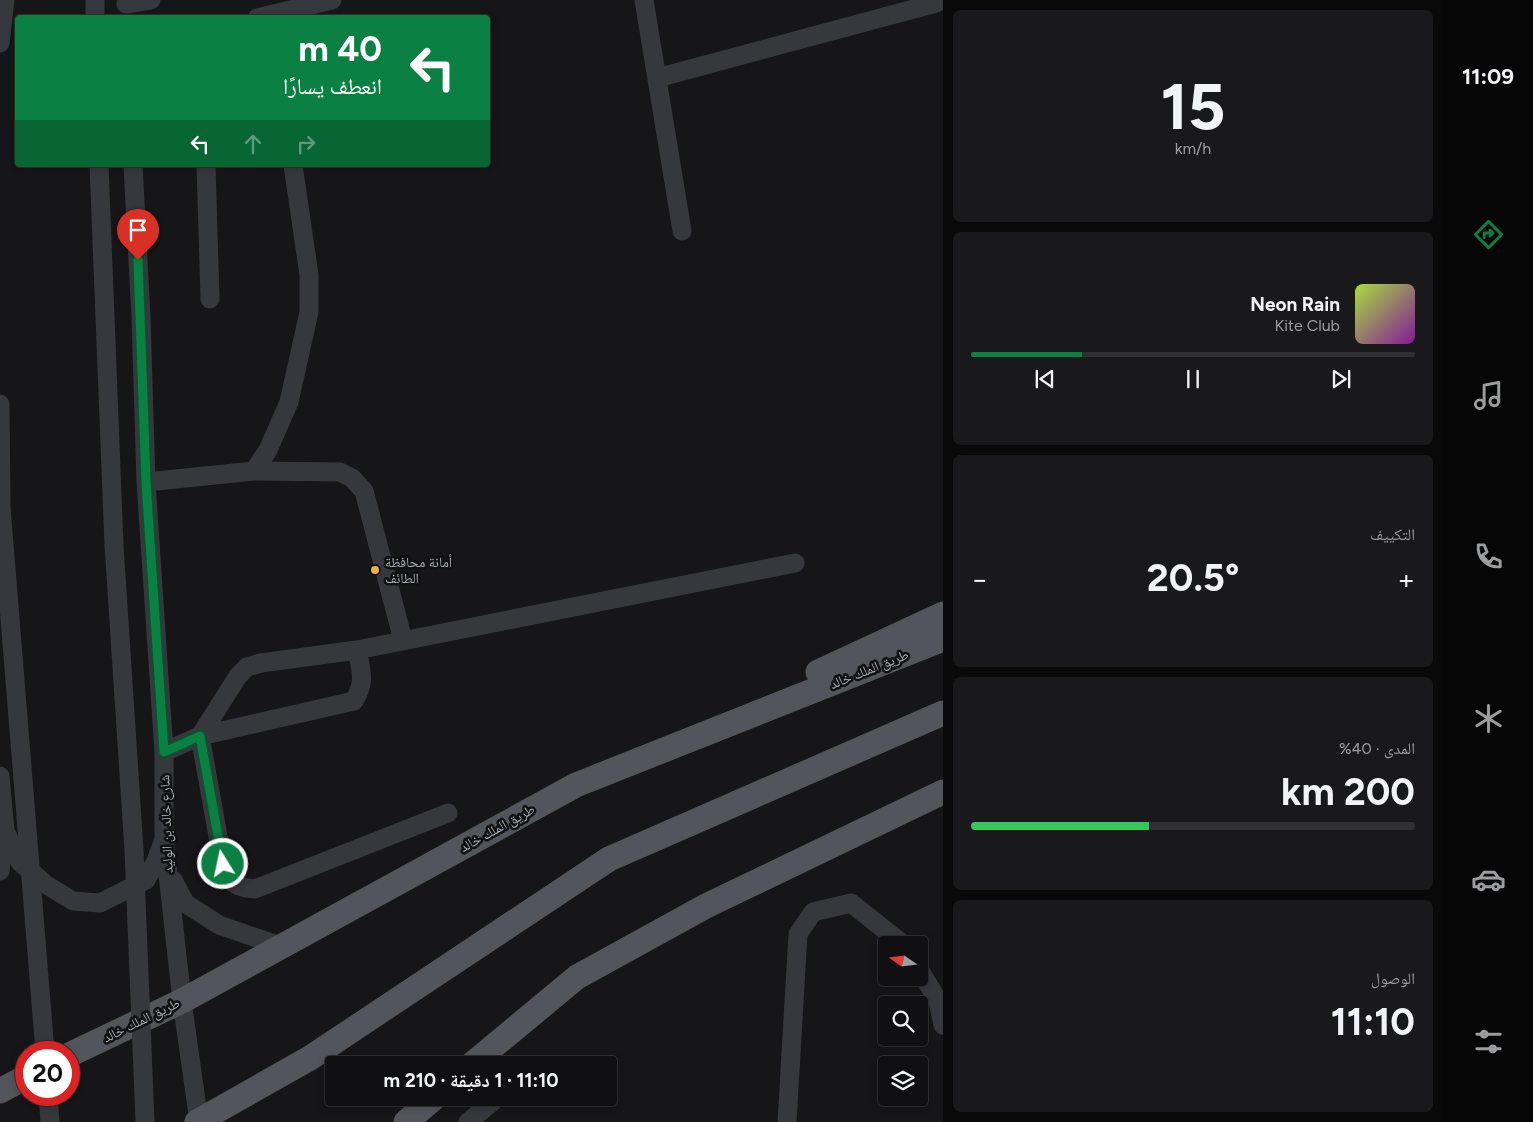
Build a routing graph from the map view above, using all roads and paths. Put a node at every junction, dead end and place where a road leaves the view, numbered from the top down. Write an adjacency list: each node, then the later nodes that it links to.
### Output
1 (5, 0): 10 (street)
2 (95, 0): 8 (street)
3 (151, 0): 7 (street)
4 (332, 0): 9 (street)
5 (644, 0): 11 (street)
6 (936, 4): 11 (street)
7 (126, 7)
8 (96, 15)
9 (269, 15)
10 (0, 43)
11 (657, 78): 16 (street)
12 (99, 167): 52 (street, bridge)
13 (133, 167): 20 (street, شارع خالد بن الوليد)
14 (206, 167): 17 (street)
15 (293, 167): 19 (street)
16 (682, 231)
17 (210, 299)
18 (0, 404): 41 (street, bridge)
19 (254, 471): 20 (street); 24 (street)
20 (146, 482): 28 (street, شارع خالد بن الوليد)
21 (795, 563): 24 (street)
22 (943, 614): 30 (main road)
23 (943, 639): 30 (main road, طريق الملك خالد)
24 (403, 640): 25 (street)
25 (357, 650): 27 (street); 27 (street)
26 (943, 713): 53 (main road)
27 (200, 736): 28 (street); 32 (street)
28 (164, 752): 34 (street, شارع خالد بن الوليد)
29 (0, 776): 33 (street)
30 (576, 785): 37 (main road, طريق الملك خالد)
31 (943, 792): 43 (main road)
32 (448, 813)
33 (5, 831): 34 (street); 35 (street)
34 (164, 838): 37 (street); 39 (street, شارع خالد بن الوليد)
35 (0, 871)
36 (893, 936): 56 (street)
37 (283, 946): 39 (main road, طريق الملك خالد)
38 (928, 984): 40 (street)
39 (182, 1001): 42 (main road, طريق الملك خالد); 53 (street, شارع خالد بن الوليد)
40 (943, 1025)
41 (44, 1041)
42 (80, 1050)
43 (482, 1056)
44 (15, 1071): 45 (main road)
45 (0, 1073)
46 (15, 1083): 47 (main road)
47 (0, 1091)
48 (49, 1106): 51 (street)
49 (425, 1106): 54 (main road)
50 (487, 1106): 55 (street)
51 (50, 1122)
52 (146, 1122)
53 (198, 1122)
54 (406, 1122)
55 (468, 1122)
56 (787, 1122)

